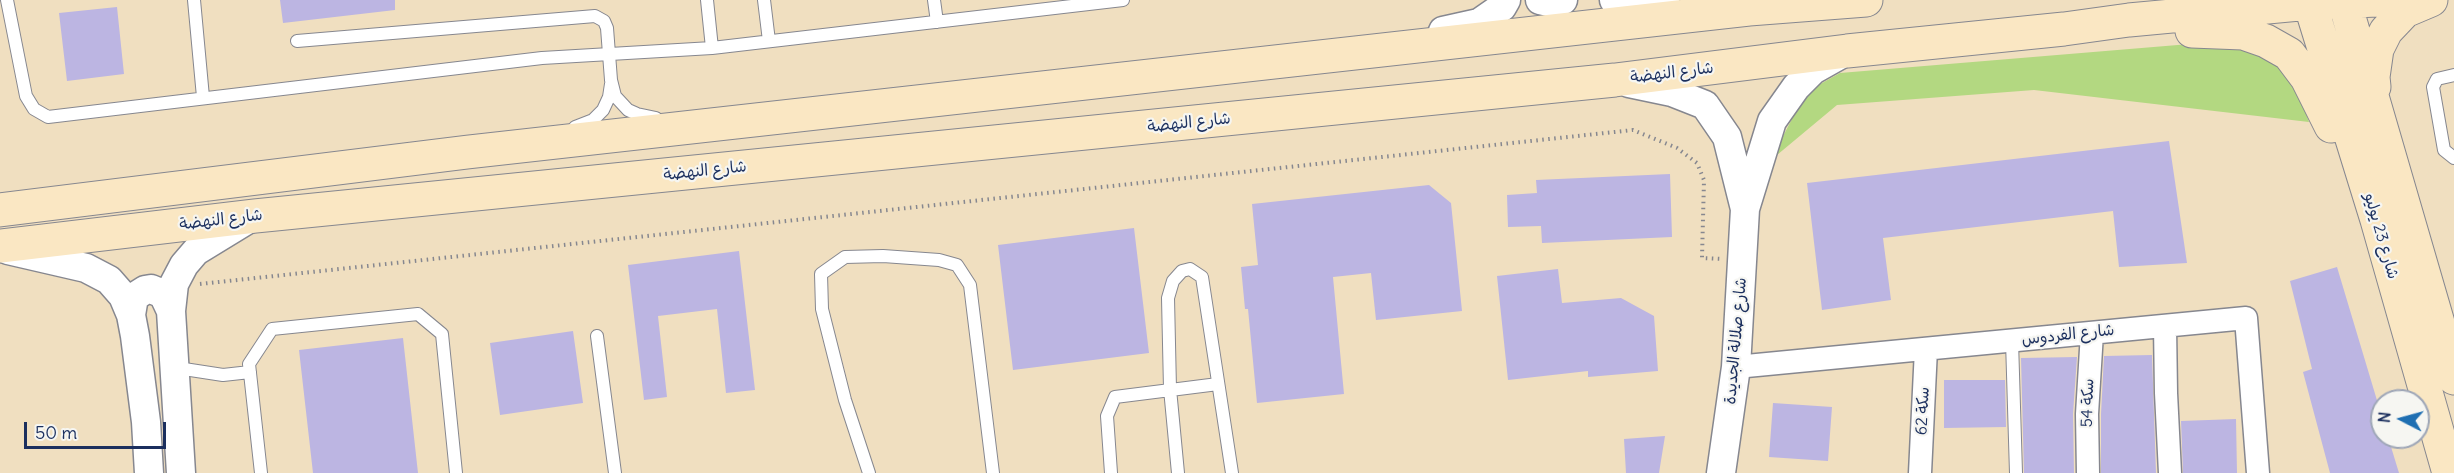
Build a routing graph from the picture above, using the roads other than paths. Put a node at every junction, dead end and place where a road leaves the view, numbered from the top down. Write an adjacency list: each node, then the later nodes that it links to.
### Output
1 (7, 0): 28 (lane)
2 (194, 0): 28 (lane)
3 (707, 0): 21 (lane)
4 (764, 0): 20 (lane)
5 (934, 0): 17 (lane)
6 (1123, 0): 17 (lane)
7 (1506, 0): 23 (street)
8 (1540, 0): 9 (street)
9 (1563, 0)
10 (1614, 0): 16 (street)
11 (1866, 0): 16 (main road)
12 (2377, 0): 14 (main road, شارع النهضة)
13 (2431, 0): 30 (main road)
14 (2344, 1): 15 (main road, شارع النهضة); 30 (main road, شارع 23 يوليو)
15 (2310, 2): 18 (main road, شارع النهضة); 36 (main road, شارع 23 يوليو)
16 (1749, 9): 23 (main road)
17 (937, 22): 20 (lane)
18 (2064, 29): 22 (main road, شارع النهضة); 36 (main road)
19 (297, 41): 24 (lane)
20 (769, 41): 21 (lane)
21 (712, 48): 24 (lane)
22 (1847, 51): 27 (main road, شارع النهضة); 33 (street, شارع صلالة الجديدة)
23 (1374, 52): 29 (main road)
24 (608, 53): 26 (lane); 28 (lane)
25 (2454, 75): 32 (lane)
26 (611, 80): 29 (lane); 31 (lane)
27 (1615, 80): 33 (street, شارع صلالة الجديدة); 35 (main road, شارع النهضة)
28 (203, 97)
29 (803, 114): 31 (main road)
30 (2377, 116): 48 (main road, شارع 23 يوليو)
31 (468, 152): 34 (main road)
32 (2454, 158)
33 (1746, 209): 46 (street, شارع صلالة الجديدة)
34 (0, 210)
35 (255, 216): 37 (main road, شارع النهضة); 38 (street)
36 (2377, 220): 67 (main road, شارع 23 يوليو)
37 (0, 248): 39 (street)
38 (171, 311): 39 (street); 45 (street)
39 (131, 315): 51 (street)
40 (2165, 326): 41 (street, شارع الفردوس); 65 (street); 66 (street, شارع الفردوس)
41 (2092, 333): 43 (street, شارع الفردوس); 64 (street, سكة 54)
42 (597, 336): 55 (lane)
43 (2012, 340): 44 (street, شارع الفردوس); 63 (lane)
44 (1926, 349): 46 (street, شارع الفردوس); 62 (street, سكة 62)
45 (174, 357): 47 (lane); 52 (street)
46 (1736, 367): 61 (street, شارع صلالة الجديدة)
47 (250, 372): 53 (lane); 54 (lane)
48 (2454, 378)
49 (1218, 384): 50 (lane); 50 (lane); 60 (lane)
50 (1170, 389): 58 (lane); 59 (lane)
51 (149, 473)
52 (181, 473)
53 (261, 473)
54 (456, 473)
55 (615, 473)
56 (869, 473): 57 (lane)
57 (993, 473)
58 (1111, 473)
59 (1178, 473)
60 (1232, 473)
61 (1721, 473)
62 (1920, 473)
63 (2016, 473)
64 (2088, 473)
65 (2170, 473)
66 (2258, 473)
67 (2449, 473)

